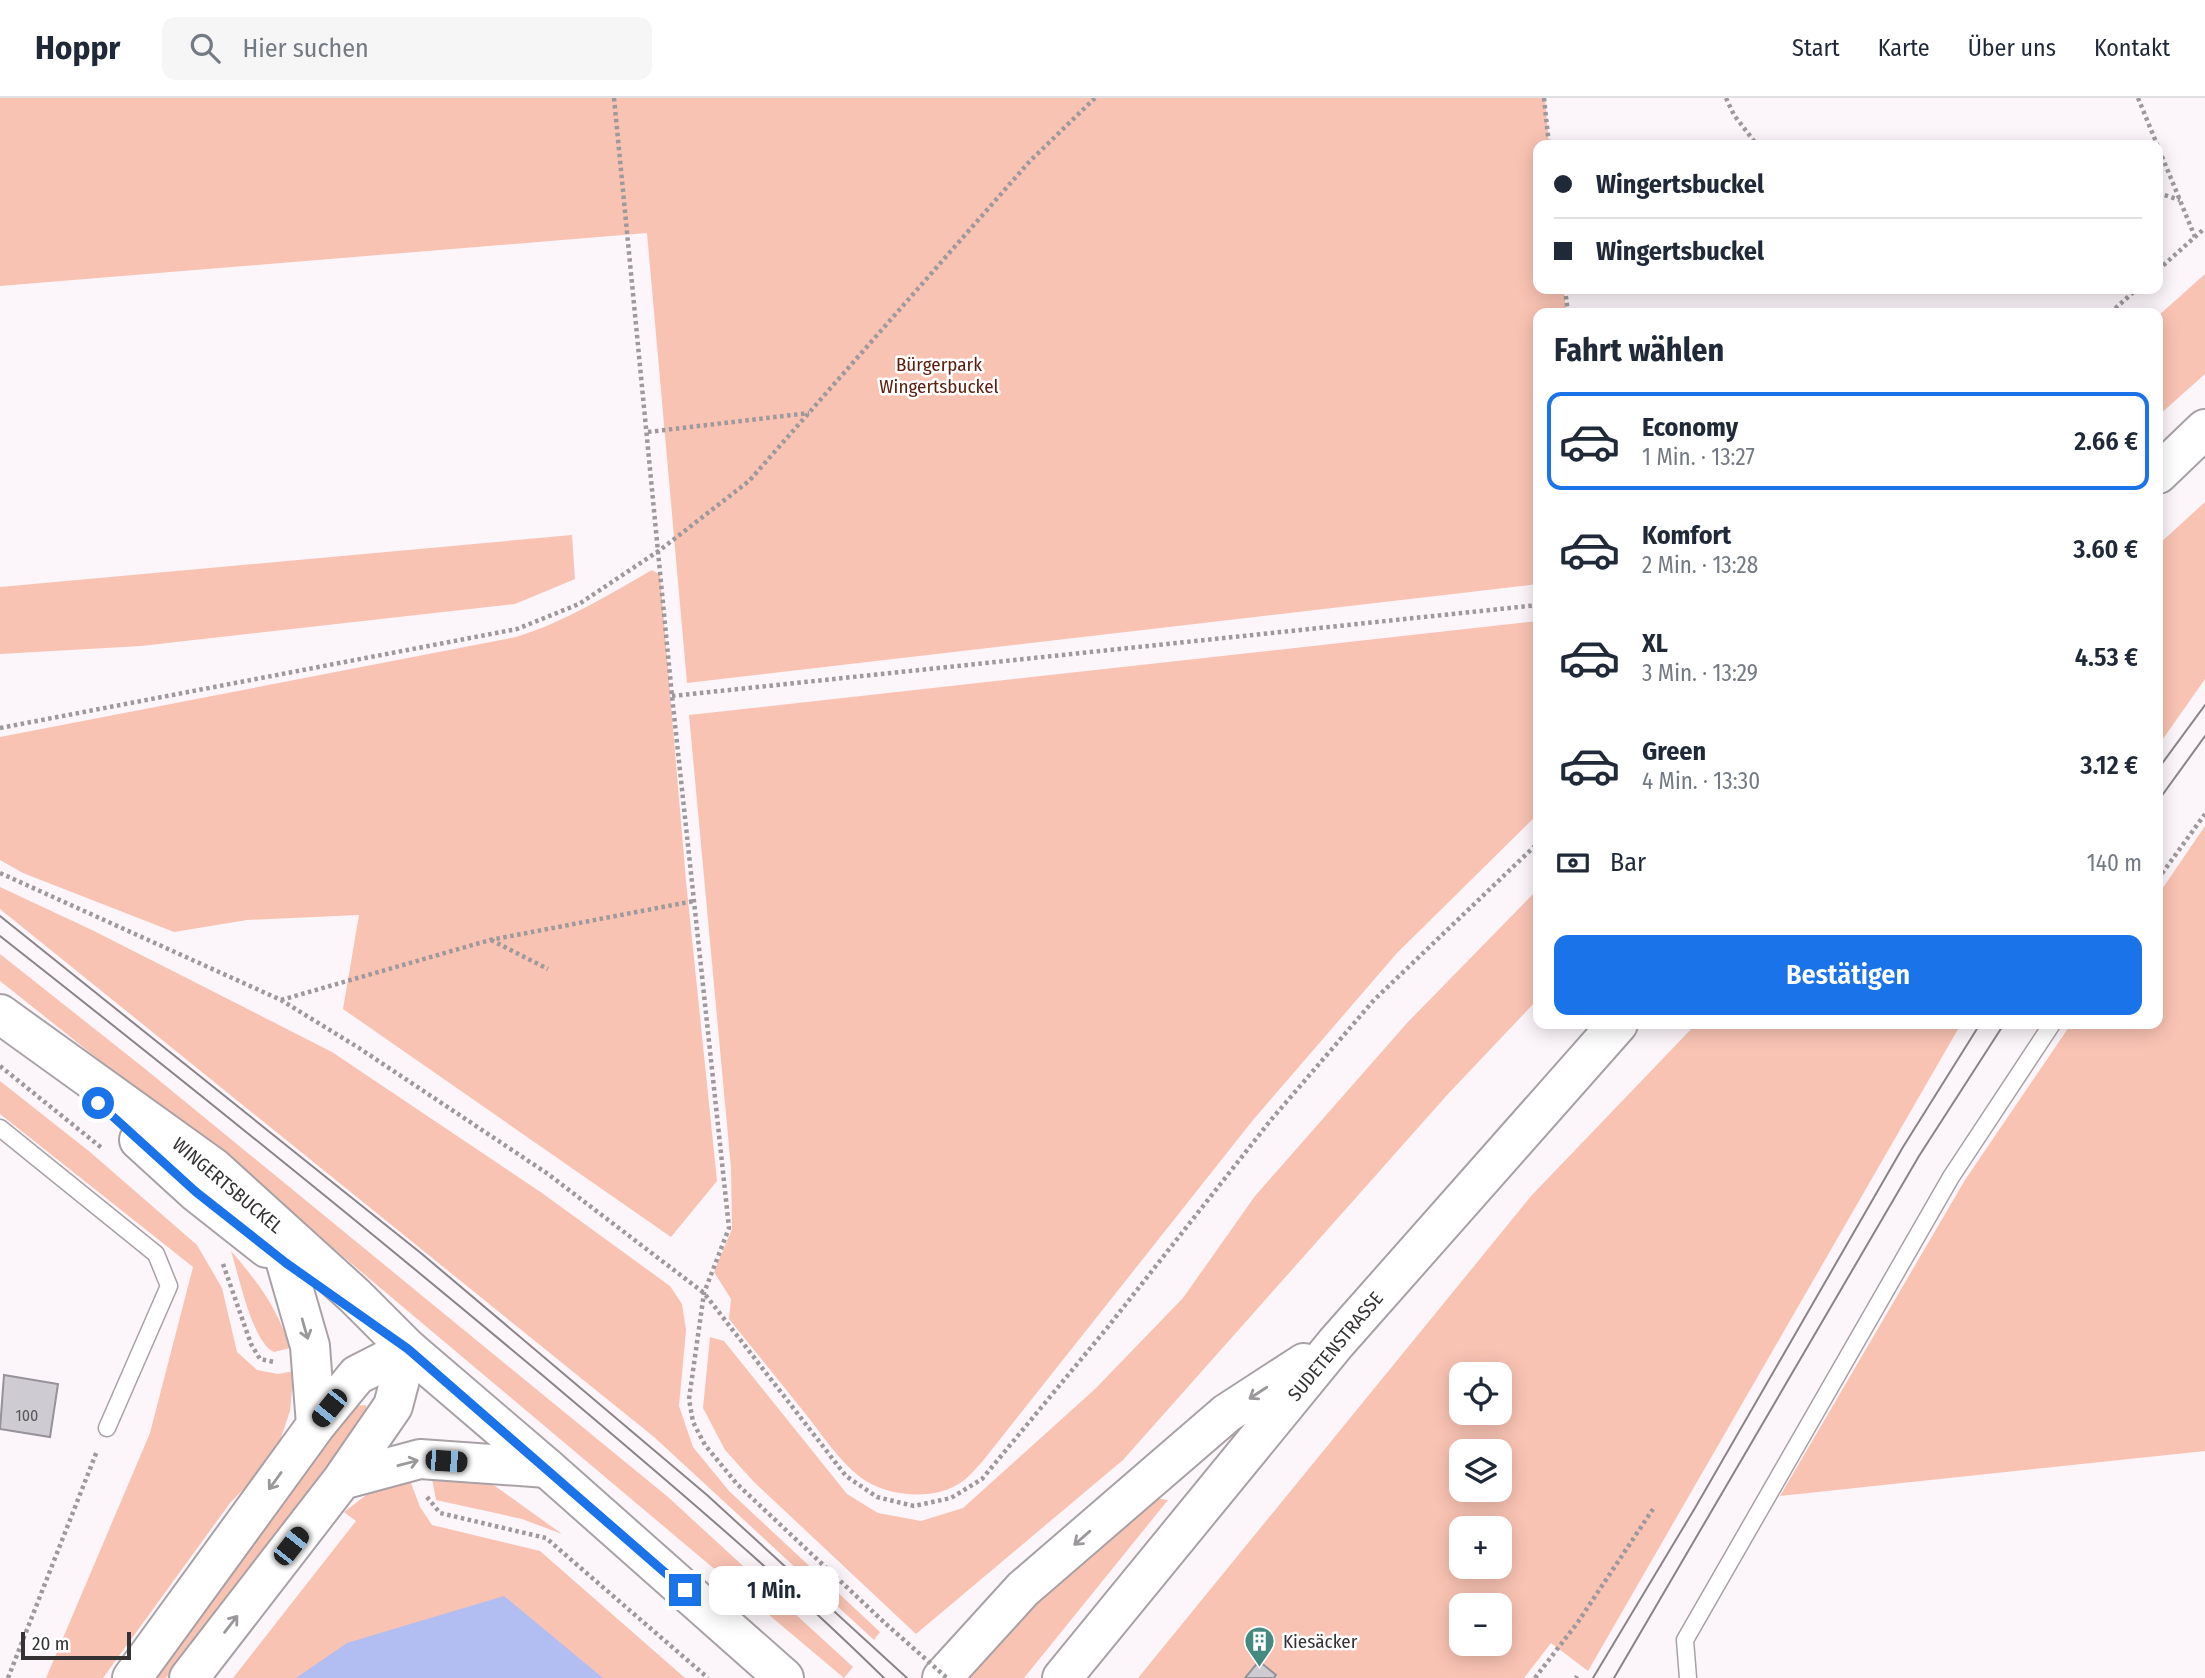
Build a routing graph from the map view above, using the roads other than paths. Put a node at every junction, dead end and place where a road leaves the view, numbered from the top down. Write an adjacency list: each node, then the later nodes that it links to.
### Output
1 (2205, 429): 2 (main road)
2 (2163, 469)
3 (0, 1015): 7 (main road, WINGERTSBUCKEL); 9 (main road, WINGERTSBUCKEL)
4 (1614, 1029): 8 (main road, SUDETENSTRASSE)
5 (2049, 1029): 19 (lane)
6 (0, 1128): 11 (lane)
7 (286, 1263): 9 (main road, WINGERTSBUCKEL); 10 (main road, one-way to 10)
8 (1336, 1343): 17 (main road, one-way to 17); 18 (main road, SUDETENSTRASSE)
9 (408, 1349): 10 (main road); 12 (main road, WINGERTSBUCKEL); 13 (main road)
10 (316, 1425): 14 (main road, one-way to 14)
11 (107, 1427)
12 (547, 1468): 13 (main road, one-way to 12); 16 (main road, WINGERTSBUCKEL)
13 (342, 1480): 15 (main road, one-way to 13)
14 (132, 1678)
15 (189, 1678)
16 (784, 1678)
17 (942, 1678)
18 (1062, 1678)
19 (1688, 1678)

